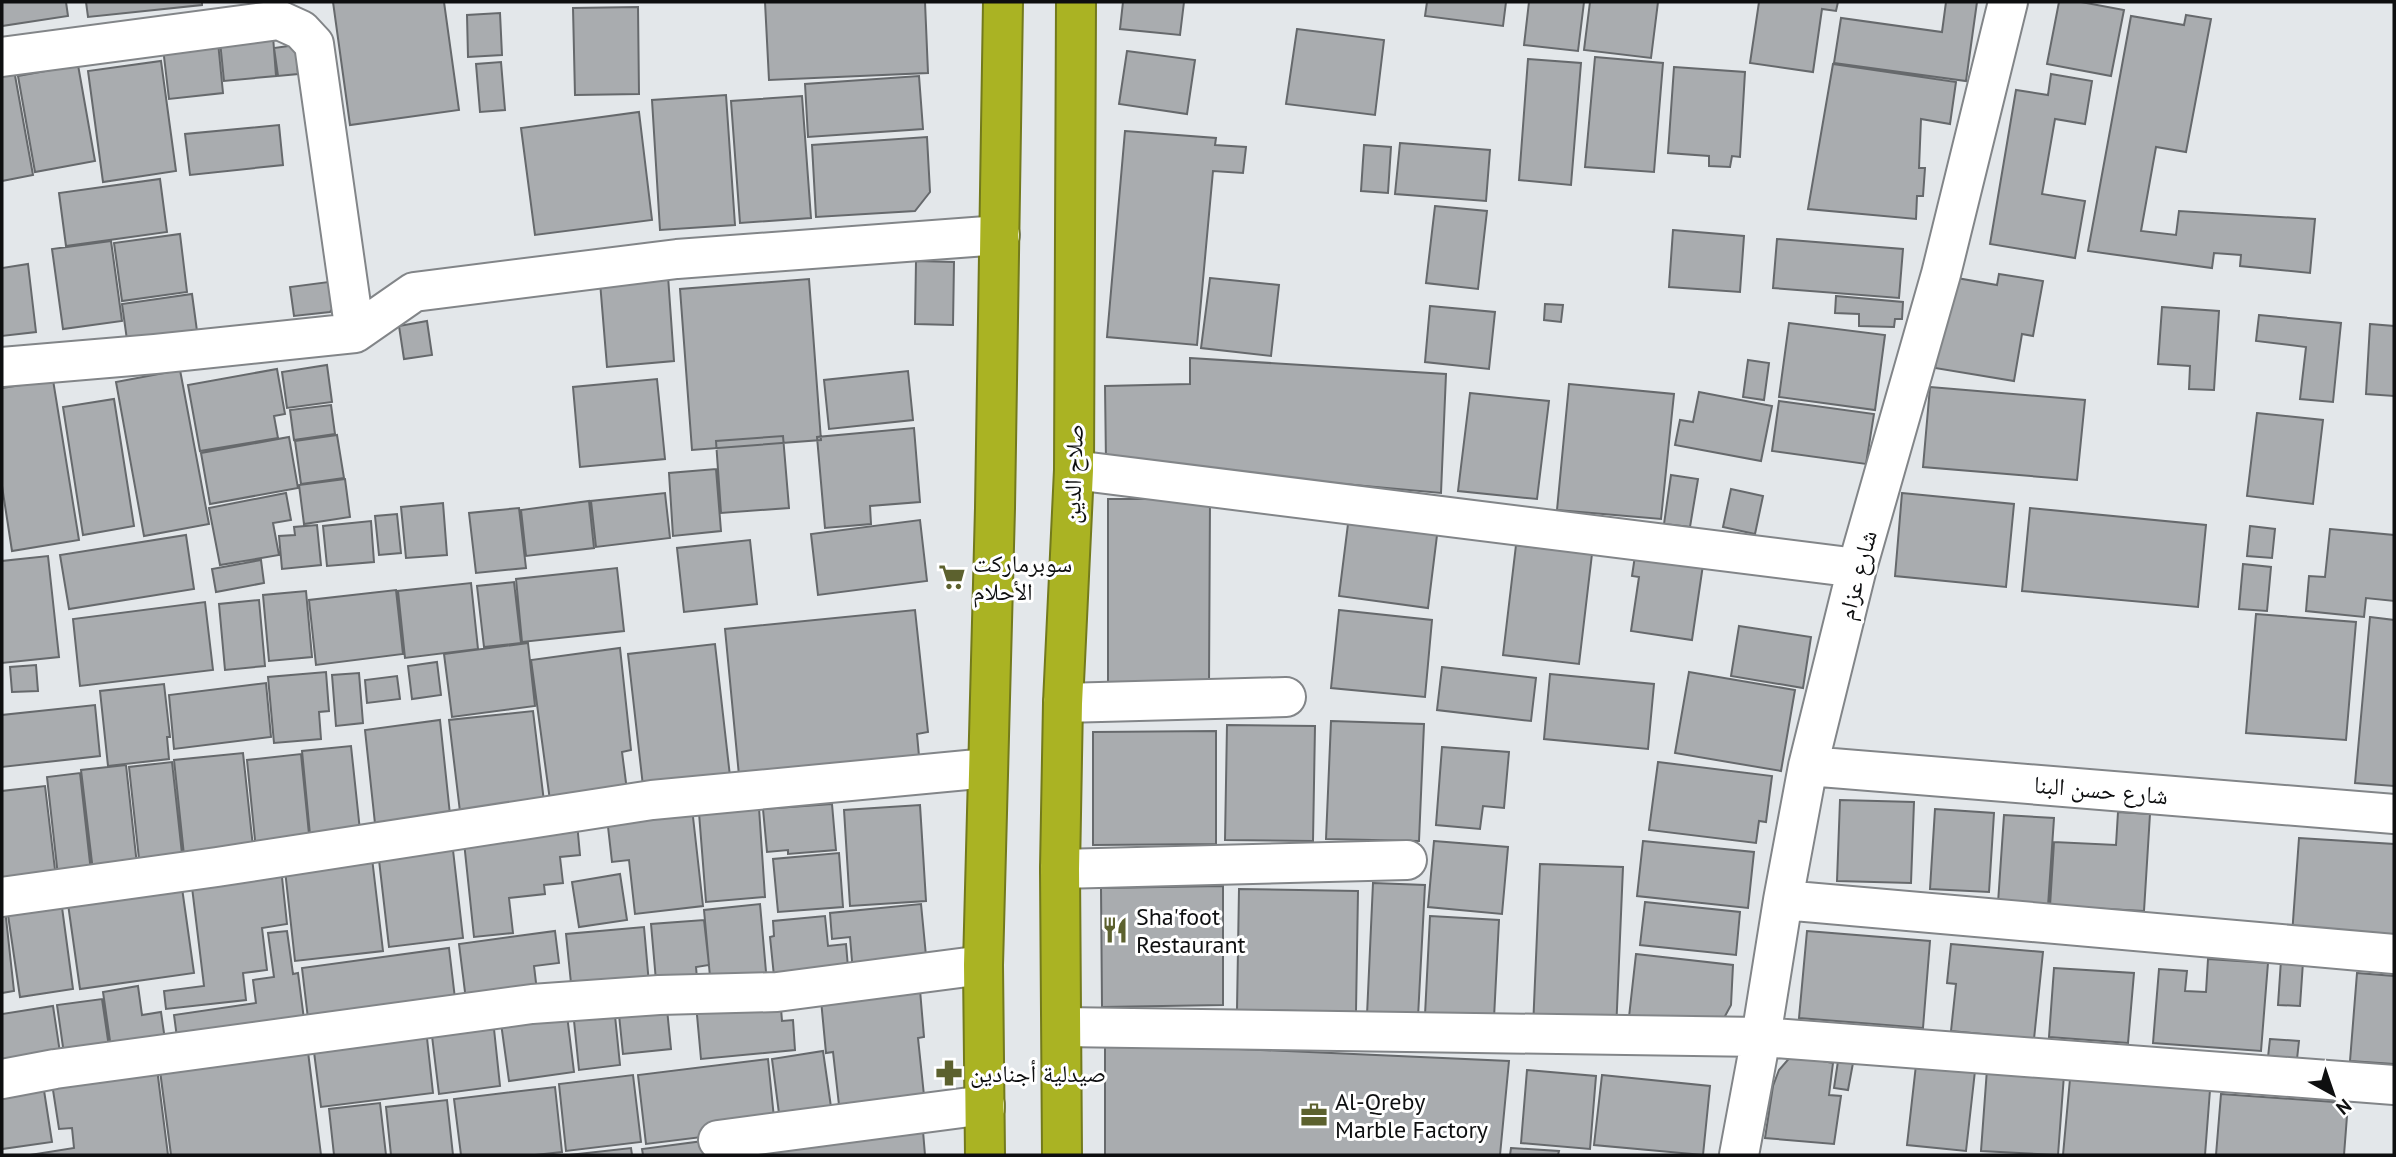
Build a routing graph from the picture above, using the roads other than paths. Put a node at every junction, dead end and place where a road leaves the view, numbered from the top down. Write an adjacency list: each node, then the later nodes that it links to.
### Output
1 (1003, 2): 5 (highway)
2 (1076, 2): 8 (highway, صلاح الدين)
3 (2008, 2): 9 (street, شارع عزام)
4 (2, 57): 6 (street)
5 (1000, 235): 6 (street); 13 (highway)
6 (355, 333): 7 (street)
7 (2, 367)
8 (1074, 470): 9 (street); 11 (highway, صلاح الدين)
9 (1857, 568): 12 (street, شارع عزام)
10 (1286, 697): 11 (street)
11 (1063, 704): 16 (highway, صلاح الدين)
12 (1808, 766): 14 (street, شارع حسن البنا); 18 (street, شارع عزام)
13 (988, 768): 17 (street); 20 (highway)
14 (2394, 814)
15 (1407, 860): 16 (street)
16 (1060, 869): 21 (highway, صلاح الدين)
17 (2, 897)
18 (1783, 900): 19 (street); 22 (street, شارع عزام)
19 (2394, 954)
20 (983, 965): 23 (street); 25 (highway)
21 (1062, 1027): 22 (street); 28 (highway, صلاح الدين)
22 (1762, 1037): 24 (street); 29 (street, شارع عزام)
23 (2, 1079)
24 (2394, 1085)
25 (985, 1108): 26 (street); 27 (highway)
26 (718, 1140)
27 (985, 1155)
28 (1062, 1155)
29 (1739, 1155)

